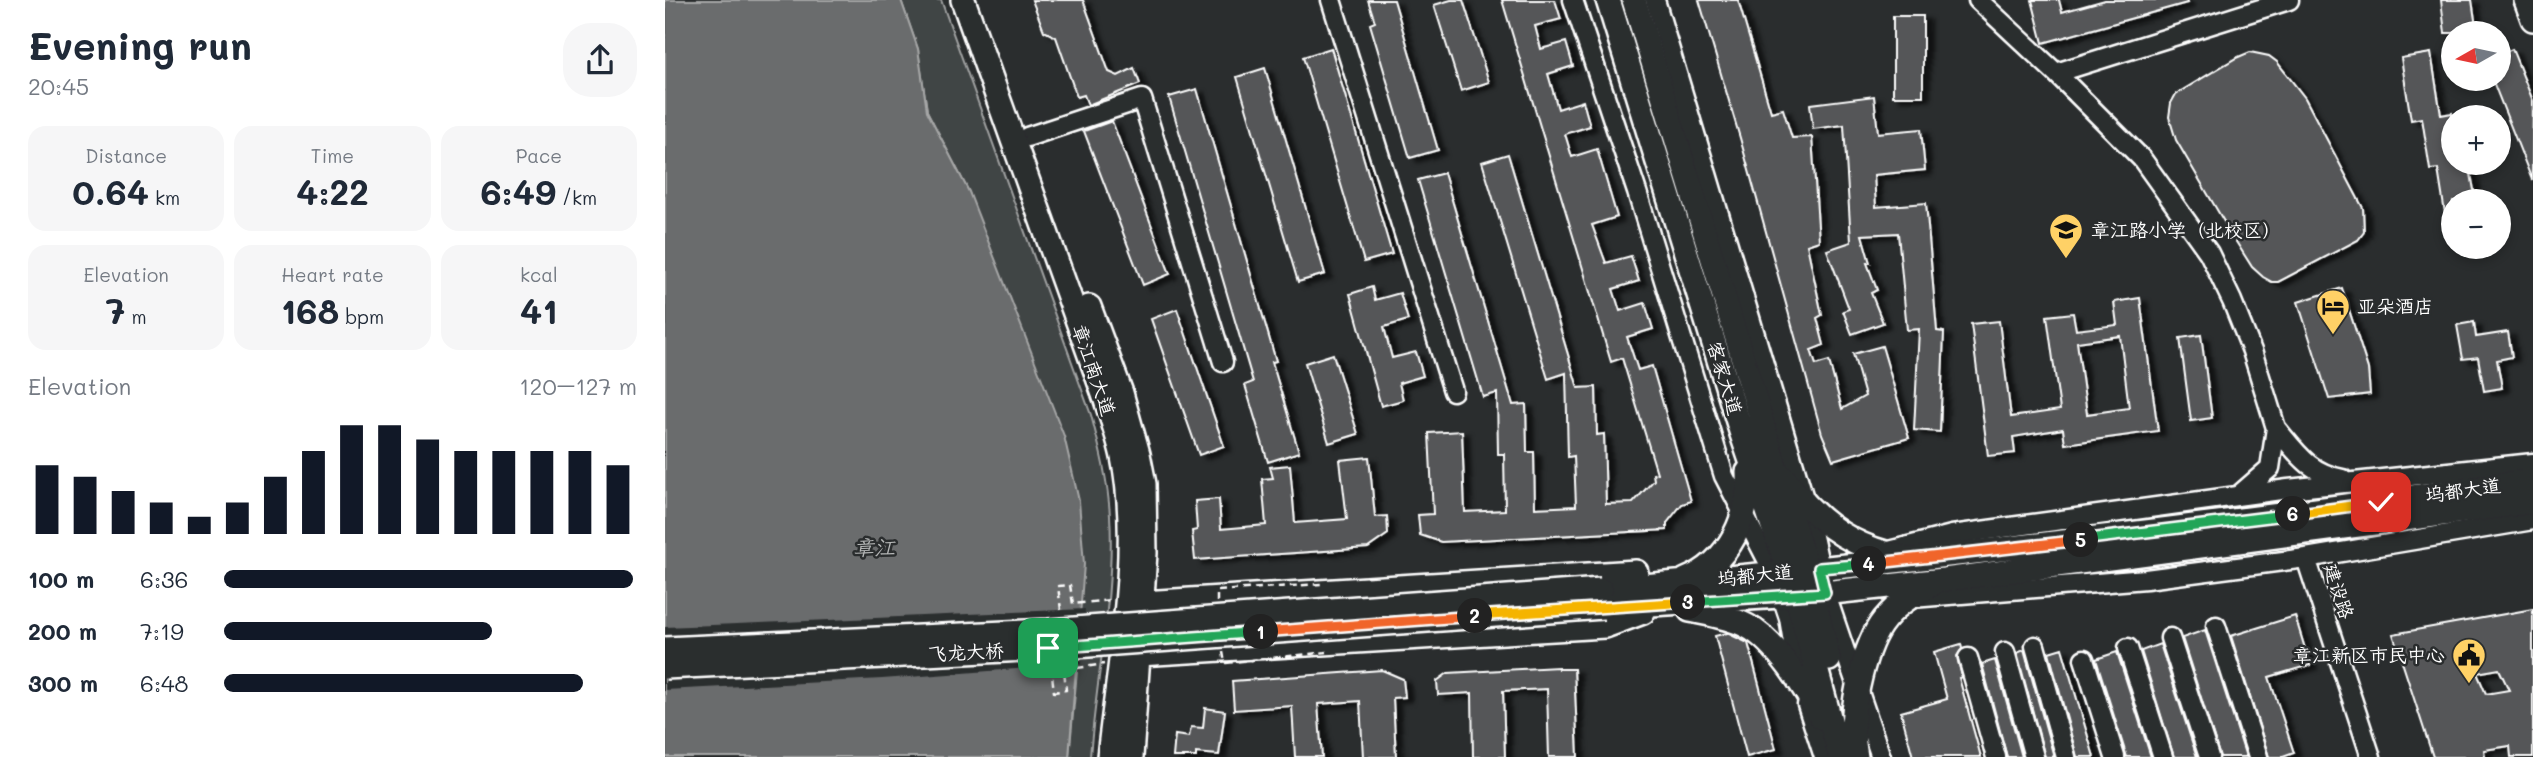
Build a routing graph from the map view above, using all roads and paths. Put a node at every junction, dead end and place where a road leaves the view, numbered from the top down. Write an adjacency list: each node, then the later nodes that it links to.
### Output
1 (963, 0): 55 (main road, 章江南大道)
2 (979, 0): 13 (main road, 章江南大道)
3 (1331, 0): 15 (street)
4 (1573, 0): 25 (street)
5 (1608, 0): 17 (main road, 客家大道)
6 (1634, 0): 18 (main road, 客家大道)
7 (1655, 0): 24 (street)
8 (1978, 0): 12 (street)
9 (2289, 0): 12 (street)
10 (2526, 0): 11 (main road)
11 (2533, 19)
12 (2056, 73): 16 (street)
13 (1027, 137): 14 (street); 37 (main road, 章江南大道)
14 (1223, 362)
15 (1453, 391)
16 (2276, 428): 21 (street); 22 (street)
17 (1741, 431): 25 (main road); 30 (main road, 客家大道)
18 (1768, 446): 24 (main road); 30 (main road, 客家大道)
19 (2533, 463): 21 (street)
20 (2533, 480): 28 (main road, 坞都大道)
21 (2357, 482): 22 (street)
22 (2237, 496): 27 (street)
23 (2533, 502): 31 (main road, 坞都大道)
24 (1806, 505): 27 (main road); 30 (street)
25 (1744, 515): 30 (street); 32 (main road)
26 (2533, 520): 29 (street)
27 (1884, 552): 28 (main road); 30 (street)
28 (1941, 557): 30 (main road, 坞都大道)
29 (2306, 558): 34 (street); 65 (street, 建设路)
30 (1801, 569): 32 (main road, 坞都大道); 33 (main road, 客家大道); 33 (street)
31 (1944, 580): 33 (main road, 坞都大道); 34 (main road)
32 (1679, 582): 35 (main road, 坞都大道); 37 (main road)
33 (1808, 595): 34 (street); 38 (main road, 坞都大道); 52 (street); 53 (street); 54 (main road, 客家大道)
34 (1909, 598): 53 (main road)
35 (1602, 599): 38 (main road, 坞都大道); 44 (main road, 飞龙大桥, bridge); 51 (main road, 飞龙大桥, bridge)
36 (1113, 600): 39 (path)
37 (1143, 603): 46 (main road, 章江南大道)
38 (1664, 604): 46 (main road); 52 (main road)
39 (1061, 610)
40 (2216, 626): 64 (street)
41 (2169, 638): 63 (street)
42 (2035, 646): 60 (street)
43 (2128, 648): 62 (street)
44 (665, 649)
45 (2005, 652): 59 (street)
46 (1139, 654): 56 (main road, 章江南大道)
47 (1968, 658): 58 (street)
48 (2084, 659): 61 (street)
49 (1104, 664): 50 (path)
50 (1051, 666)
51 (665, 667)
52 (1800, 683): 54 (main road)
53 (1857, 691): 54 (main road); 57 (street)
54 (1843, 755)
55 (1109, 757)
56 (1131, 757)
57 (1881, 757)
58 (1996, 757)
59 (2033, 757)
60 (2066, 757)
61 (2115, 757)
62 (2163, 757)
63 (2209, 757)
64 (2258, 757)
65 (2371, 757)

